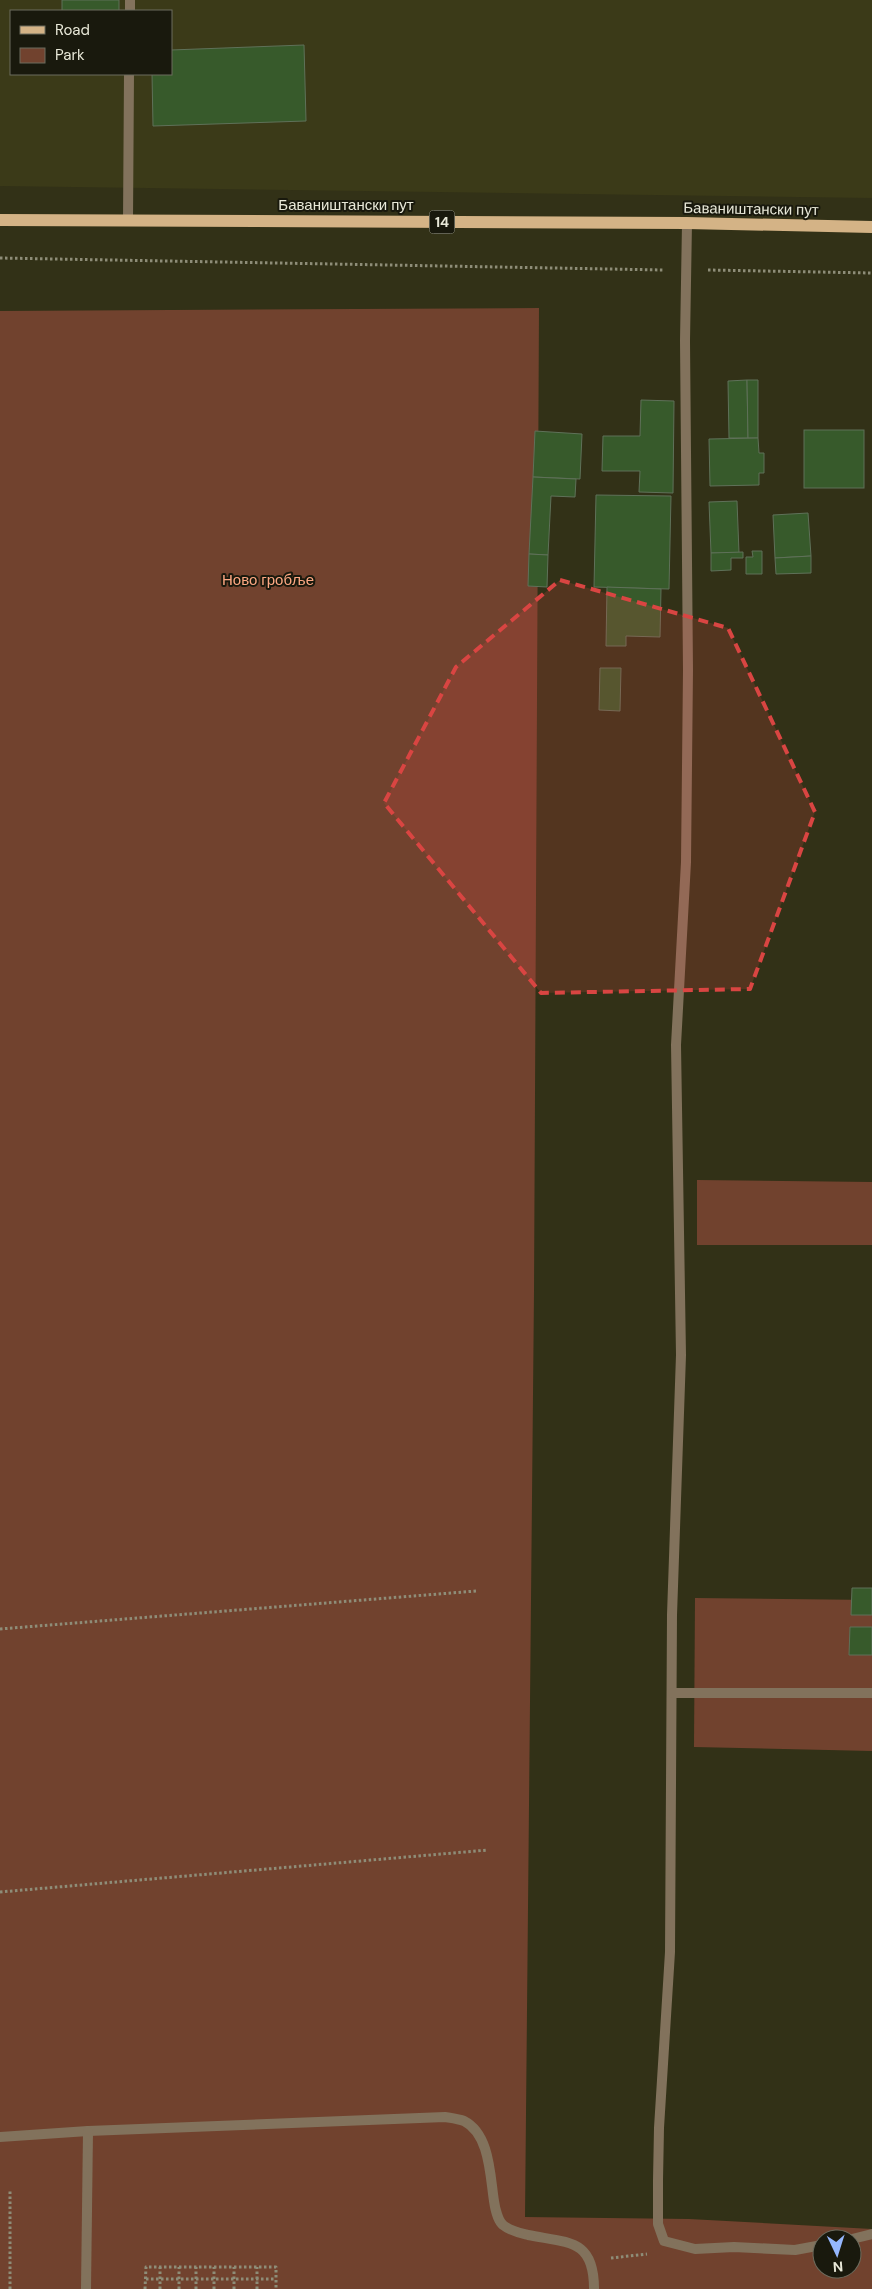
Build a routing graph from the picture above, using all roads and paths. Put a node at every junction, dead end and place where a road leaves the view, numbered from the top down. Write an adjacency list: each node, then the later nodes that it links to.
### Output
1 (129, 75): 3 (lane)
2 (0, 220): 3 (main road, Баваништански пут / 14)
3 (128, 220): 4 (main road, Баваништански пут / 14)
4 (687, 223): 5 (main road, Баваништански пут / 14); 7 (lane)
5 (872, 227)
6 (0, 258): 7 (path)
7 (686, 270): 8 (path); 11 (lane)
8 (872, 273)
9 (476, 1591): 10 (path)
10 (0, 1629)
11 (673, 1693): 12 (lane); 19 (lane)
12 (872, 1693)
13 (488, 1850): 14 (path)
14 (0, 1892)
15 (88, 2131): 16 (lane); 20 (lane); 36 (lane)
16 (0, 2137)
17 (10, 2191): 35 (path)
18 (812, 2247): 19 (lane)
19 (695, 2248): 20 (path)
20 (590, 2261): 45 (lane)
21 (160, 2267): 22 (path); 28 (path); 29 (path)
22 (179, 2267): 23 (path); 27 (path)
23 (196, 2267): 24 (path); 30 (path)
24 (214, 2267): 25 (path); 31 (path)
25 (234, 2267): 26 (path); 32 (path)
26 (257, 2267): 33 (path); 34 (path)
27 (179, 2278): 29 (path); 30 (path); 39 (path)
28 (146, 2279): 29 (path); 37 (path)
29 (160, 2279): 38 (path)
30 (196, 2279): 31 (path); 40 (path)
31 (214, 2279): 32 (path); 41 (path)
32 (234, 2279): 33 (path); 42 (path)
33 (257, 2280): 34 (path); 43 (path)
34 (276, 2280): 44 (path)
35 (10, 2289)
36 (86, 2289)
37 (145, 2289)
38 (160, 2289)
39 (178, 2289)
40 (196, 2289)
41 (214, 2289)
42 (234, 2289)
43 (257, 2289)
44 (276, 2289)
45 (594, 2289)

